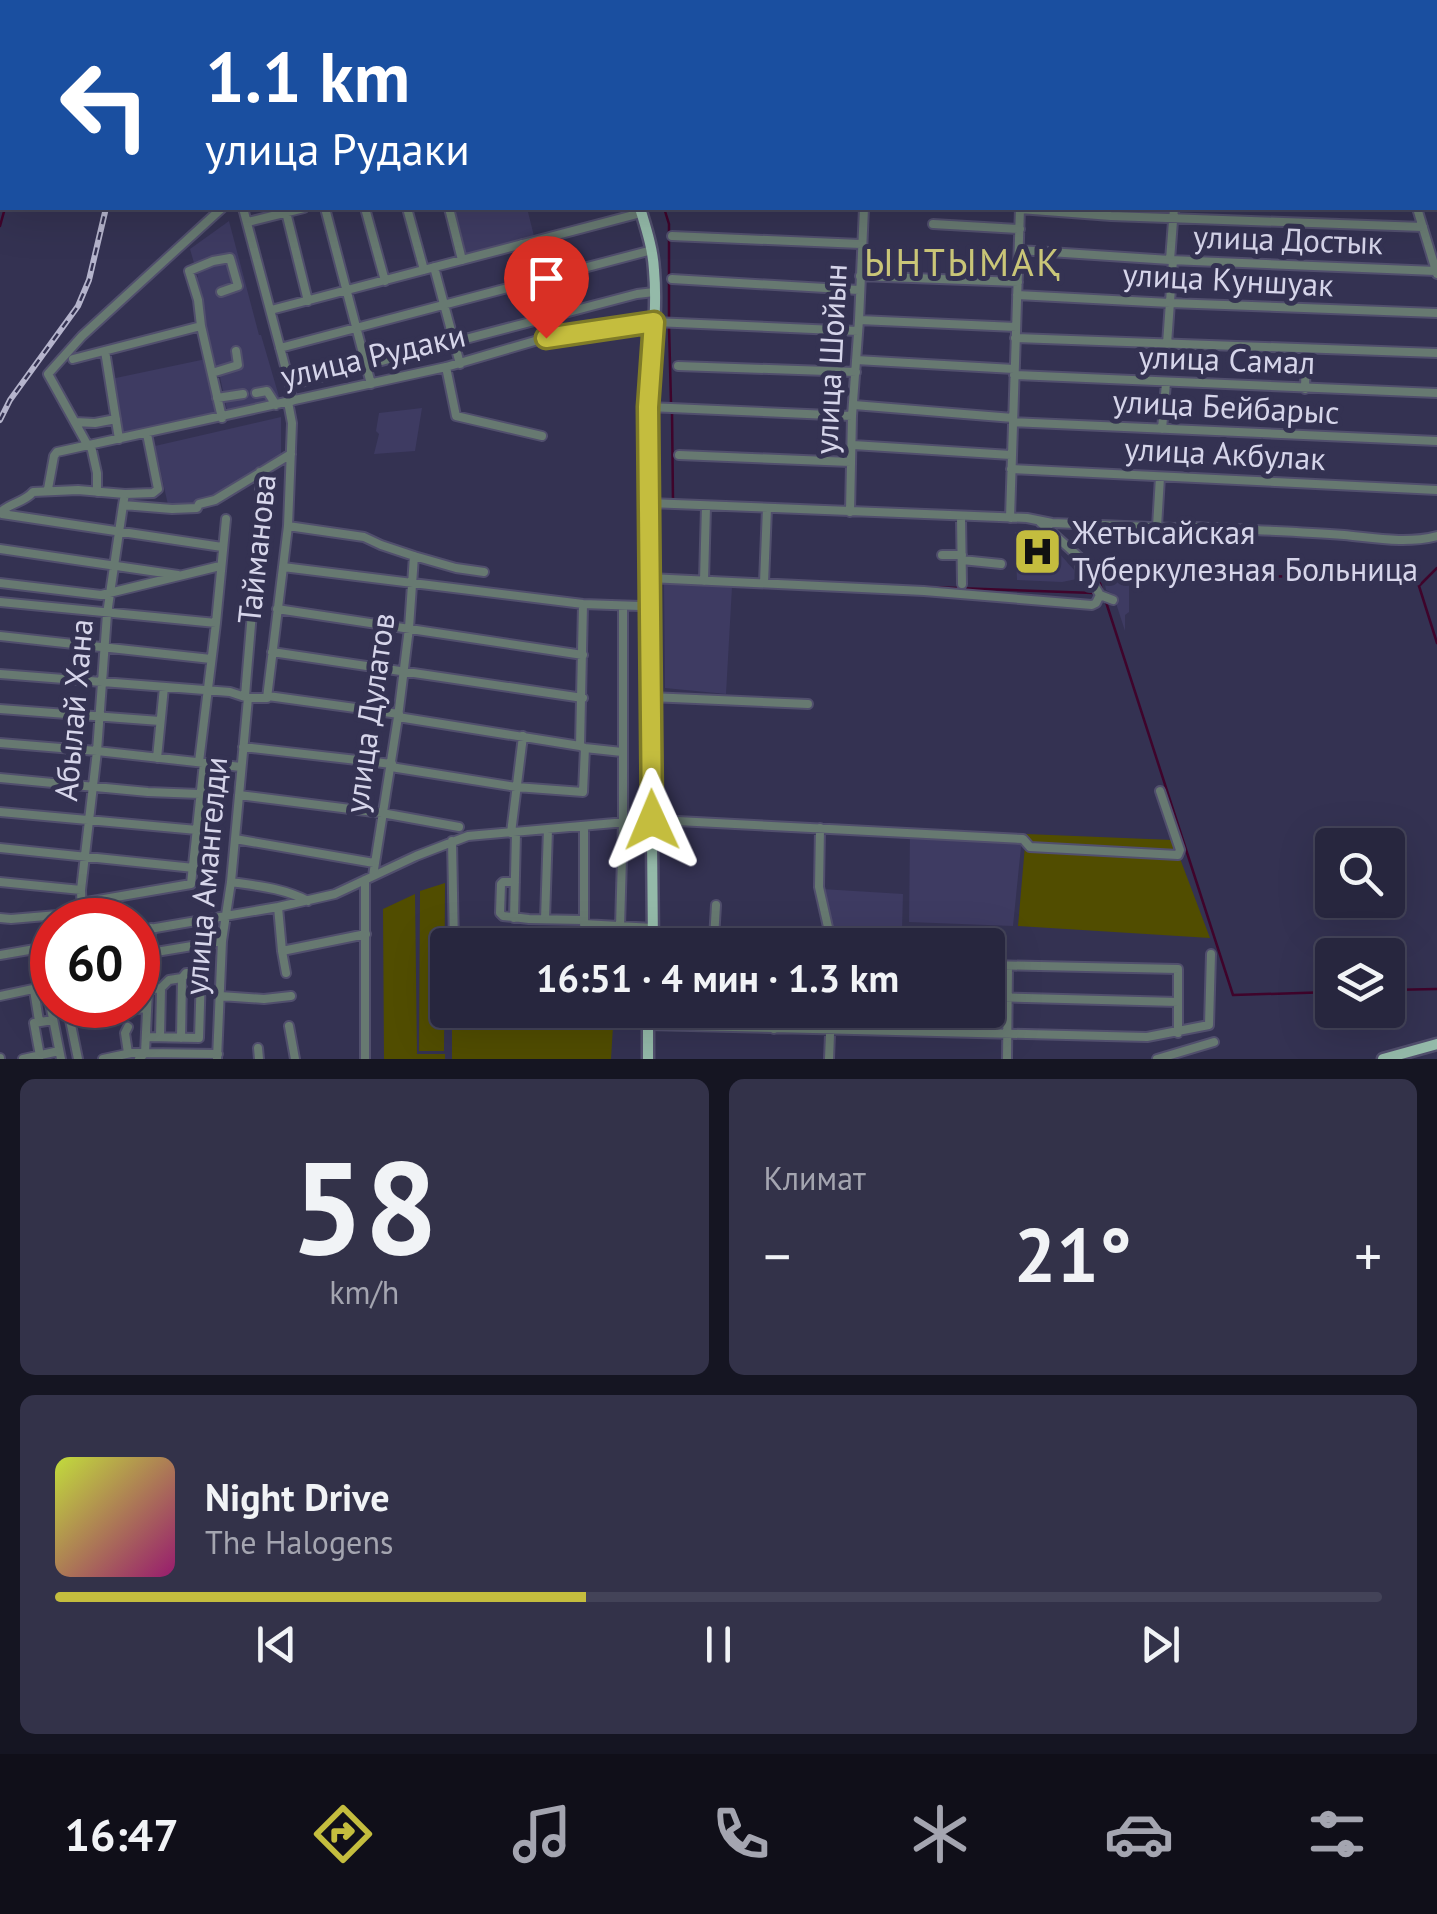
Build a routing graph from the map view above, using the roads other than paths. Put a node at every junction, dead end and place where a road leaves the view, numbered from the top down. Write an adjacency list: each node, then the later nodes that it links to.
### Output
1 (220, 210): 85 (street)
2 (245, 210): 15 (street, Тайманова)
3 (295, 210): 13 (street)
4 (326, 210): 34 (street)
5 (365, 210): 31 (street)
6 (408, 210): 27 (street)
7 (450, 210): 24 (street)
8 (640, 210): 20 (street); 22 (main road)
9 (864, 210): 21 (street, улица Шойын)
10 (1020, 210): 18 (street)
11 (1097, 210): 14 (street)
12 (1418, 210): 17 (street)
13 (286, 212): 15 (street); 39 (street)
14 (1174, 212): 17 (street); 25 (street)
15 (248, 222): 42 (street, Тайманова)
16 (934, 224): 18 (street)
17 (1423, 227): 28 (street)
18 (1020, 228): 23 (street)
19 (672, 236): 21 (street)
20 (522, 244): 24 (street); 32 (street)
21 (861, 244): 29 (street, улица Шойын)
22 (652, 250): 32 (street); 37 (main road)
23 (1018, 250): 25 (street, улица Достык); 33 (street)
24 (462, 260): 26 (street)
25 (1171, 260): 28 (street, улица Достык); 40 (street)
26 (434, 267): 27 (street); 41 (street)
27 (424, 270): 31 (street)
28 (1436, 272)
29 (860, 276): 33 (street); 35 (street, улица Шойын)
30 (672, 279): 35 (street)
31 (385, 281): 34 (street)
32 (532, 282): 41 (street); 44 (street)
33 (1018, 282): 38 (street)
34 (346, 290): 39 (street); 48 (street)
35 (860, 290): 45 (street, улица Шойын)
36 (221, 292): 47 (street)
37 (654, 292): 44 (street); 46 (main road)
38 (1017, 294): 40 (street, улица Куншуак); 49 (street)
39 (308, 301): 42 (street)
40 (1170, 303): 43 (street, улица Куншуак); 54 (street)
41 (444, 305): 48 (street); 53 (street)
42 (271, 310): 55 (street, Тайманова)
43 (1437, 313)
44 (542, 320): 51 (street); 53 (street)
45 (859, 320): 49 (street); 50 (street, улица Шойын)
46 (654, 322): 50 (street, улица Рудаки); 51 (street, улица Рудаки); 80 (main road)
47 (201, 326): 56 (street); 68 (street)
48 (357, 328): 55 (street); 63 (street)
49 (1016, 328): 52 (street)
50 (858, 331): 61 (street, улица Шойын)
51 (546, 338): 62 (street, улица Рудаки)
52 (1016, 338): 54 (street); 67 (street)
53 (455, 343): 62 (street); 63 (street)
54 (1167, 344): 57 (street)
55 (280, 348): 71 (street, Тайманова)
56 (105, 350): 60 (street); 83 (street)
57 (1306, 350): 59 (street); 72 (street)
58 (236, 352): 68 (street)
59 (1437, 353)
60 (73, 359)
61 (856, 360): 66 (street, улица Шойын); 67 (street, улица Самал)
62 (460, 364): 65 (street, улица Рудаки)
63 (366, 365): 70 (street); 71 (street)
64 (678, 366): 66 (street)
65 (446, 368): 70 (street, улица Рудаки); 88 (street)
66 (856, 372): 79 (street, улица Шойын)
67 (1014, 372): 69 (street, улица Самал); 84 (street)
68 (212, 373): 76 (street)
69 (1166, 383): 72 (street, улица Самал); 86 (street)
70 (371, 384): 77 (street, улица Рудаки)
71 (290, 385): 77 (street, Тайманова)
72 (1305, 389): 74 (street, улица Самал)
73 (256, 393): 78 (street)
74 (1437, 393)
75 (243, 394): 76 (street)
76 (217, 398): 82 (street)
77 (290, 401): 78 (street, улица Рудаки); 93 (street, Тайманова)
78 (276, 405): 82 (street, улица Рудаки)
79 (854, 405): 81 (street, улица Шойын); 84 (street)
80 (648, 407): 81 (street); 107 (main road)
81 (852, 416): 92 (street, улица Шойын)
82 (222, 418): 87 (street, улица Рудаки)
83 (116, 419): 85 (street); 89 (street)
84 (1013, 420): 86 (street, улица Бейбарыс); 95 (street)
85 (75, 422): 91 (street)
86 (1162, 429): 90 (street, улица Бейбарыс)
87 (147, 434): 89 (street, улица Рудаки); 105 (street)
88 (542, 436)
89 (119, 440): 91 (street, улица Рудаки)
90 (1437, 442)
91 (90, 446): 100 (street, улица Рудаки); 102 (street)
92 (852, 446): 95 (street); 96 (street, улица Шойын)
93 (291, 454): 98 (street); 117 (street, Тайманова)
94 (678, 454): 96 (street)
95 (1011, 455): 97 (street)
96 (851, 462): 112 (street, улица Шойын)
97 (1011, 469): 99 (street, улица Акбулак); 114 (street)
98 (260, 472): 110 (street); 157 (street, улица Амангелди)
99 (1160, 477): 101 (street, улица Акбулак); 118 (street)
100 (48, 490): 102 (street); 106 (street)
101 (1437, 490)
102 (96, 492): 104 (street)
103 (61, 493): 106 (street)
104 (125, 494): 105 (street); 108 (street, Абылай Хана)
105 (148, 494): 110 (street)
106 (29, 497): 119 (street)
107 (655, 504): 109 (street); 132 (main road)
108 (123, 505): 110 (street); 119 (street, Абылай Хана)
109 (706, 506): 111 (street); 133 (street)
110 (147, 508)
111 (767, 508): 112 (street); 135 (street)
112 (850, 512): 113 (street)
113 (961, 516): 114 (street); 125 (street)
114 (1010, 518): 116 (street)
115 (226, 519): 121 (street)
116 (1040, 522): 118 (street); 135 (street)
117 (288, 526): 124 (street); 129 (street, Тайманова)
118 (1157, 528): 120 (street)
119 (119, 532): 121 (street); 126 (street, Абылай Хана)
120 (1437, 536)
121 (222, 547): 128 (street)
122 (0, 549): 126 (street)
123 (942, 554): 125 (street)
124 (414, 556): 130 (street); 136 (street, улица Дулатов)
125 (962, 558): 127 (street); 137 (street)
126 (113, 564): 131 (street); 138 (street, Абылай Хана)
127 (1001, 564)
128 (220, 566): 131 (street); 145 (street)
129 (283, 566): 136 (street); 143 (street, Тайманова)
130 (484, 572)
131 (182, 576): 138 (street)
132 (649, 578): 133 (street); 139 (main road)
133 (704, 580): 135 (street)
134 (0, 583): 138 (street)
135 (764, 583)
136 (412, 584): 141 (street); 146 (street, улица Дулатов)
137 (962, 584)
138 (110, 594): 144 (street, Абылай Хана)
139 (650, 600): 142 (street); 160 (main road)
140 (0, 602): 144 (street)
141 (583, 604): 142 (street); 150 (street)
142 (623, 606): 171 (street)
143 (277, 608): 146 (street); 149 (street, Тайманова)
144 (107, 614): 145 (street); 148 (street, Абылай Хана)
145 (216, 623): 151 (street)
146 (409, 628): 150 (street); 152 (street, улица Дулатов)
147 (0, 636): 148 (street)
148 (106, 647): 151 (street); 154 (street, Абылай Хана)
149 (272, 652): 152 (street); 158 (street, Тайманова)
150 (583, 655): 159 (street)
151 (211, 659): 156 (street)
152 (404, 670): 159 (street); 163 (street, улица Дулатов)
153 (0, 674): 154 (street)
154 (103, 682): 155 (street); 164 (street, Абылай Хана)
155 (164, 687): 156 (street); 165 (street)
156 (207, 691): 157 (street); 173 (street)
157 (247, 697): 158 (street); 169 (street, улица Амангелди)
158 (266, 697): 163 (street)
159 (582, 698): 168 (street)
160 (655, 698): 161 (street); 182 (main road)
161 (808, 704)
162 (0, 709): 164 (street)
163 (399, 715): 166 (street); 174 (street, улица Дулатов)
164 (100, 716): 165 (street); 170 (street, Абылай Хана)
165 (160, 722): 172 (street)
166 (523, 736): 168 (street); 178 (street)
167 (0, 744): 170 (street)
168 (583, 746): 171 (street); 178 (street)
169 (243, 747): 174 (street); 175 (street, улица Амангелди)
170 (98, 751): 172 (street); 177 (street, Абылай Хана)
171 (622, 752): 187 (street)
172 (157, 758): 173 (street)
173 (201, 763): 175 (street); 180 (street)
174 (391, 766): 178 (street); 184 (street, улица Дулатов)
175 (241, 767): 181 (street, улица Амангелди)
176 (0, 778): 177 (street)
177 (94, 787): 180 (street); 185 (street, Абылай Хана)
178 (516, 787): 194 (street)
179 (1160, 792): 191 (street)
180 (200, 794): 193 (street)
181 (239, 795): 184 (street); 195 (street, улица Амангелди)
182 (652, 806): 186 (main road); 188 (main road)
183 (0, 812): 185 (street)
184 (382, 814): 190 (street); 199 (street, улица Дулатов)
185 (89, 820): 193 (street); 198 (street, Абылай Хана)
186 (636, 821): 187 (street); 188 (main road)
187 (623, 822): 189 (street); 217 (street)
188 (651, 825): 191 (street); 218 (main road)
189 (584, 826): 192 (street); 214 (street)
190 (460, 828)
191 (820, 828): 220 (street)
192 (548, 829): 194 (street); 213 (street)
193 (197, 830): 200 (street)
194 (514, 833): 196 (street); 213 (street)
195 (235, 839): 199 (street); 203 (street, улица Амангелди)
196 (452, 841): 201 (street); 216 (street)
197 (0, 848): 198 (street)
198 (85, 857): 200 (street); 204 (street, Абылай Хана)
199 (374, 863): 201 (street, улица Дулатов)
200 (194, 868): 206 (street)
201 (369, 878): 207 (street); 221 (street, улица Дулатов)
202 (0, 882): 204 (street)
203 (231, 882): 207 (street); 210 (street, улица Амангелди)
204 (82, 890): 205 (street, Абылай Хана)
205 (82, 898)
206 (131, 898)
207 (308, 901): 209 (street)
208 (716, 905): 219 (street)
209 (278, 907): 210 (street); 225 (street)
210 (226, 916): 215 (street); 222 (street, улица Амангелди)
211 (30, 917): 212 (street)
212 (0, 918)
213 (545, 919): 214 (street)
214 (584, 922): 217 (street)
215 (160, 927)
216 (454, 928)
217 (620, 928)
218 (651, 928)
219 (715, 928)
220 (829, 928)
221 (366, 934): 225 (street); 273 (street, улица Дулатов)
222 (222, 940): 224 (street); 238 (street, улица Амангелди)
223 (30, 950): 227 (street)
224 (160, 952)
225 (282, 952): 230 (street)
226 (1211, 954): 253 (street)
227 (0, 956)
228 (1005, 966): 229 (street)
229 (1008, 966): 236 (street); 239 (street)
230 (286, 973)
231 (182, 978): 233 (street); 237 (street); 240 (street)
232 (30, 991): 234 (street)
233 (162, 993): 237 (street); 241 (street)
234 (0, 996)
235 (291, 996): 238 (street)
236 (1006, 997): 239 (street); 254 (street)
237 (182, 999): 242 (street)
238 (219, 1001): 240 (street); 266 (street, улица Амангелди)
239 (1178, 1002): 253 (street)
240 (201, 1004): 257 (street)
241 (161, 1013): 242 (street); 256 (street)
242 (181, 1014): 257 (street)
243 (289, 1026): 272 (street)
244 (35, 1028): 263 (street)
245 (55, 1028): 262 (street)
246 (70, 1028): 269 (street)
247 (127, 1028): 261 (street)
248 (146, 1028): 255 (street)
249 (650, 1028): 274 (main road)
250 (762, 1028): 251 (street)
251 (774, 1029): 252 (street)
252 (830, 1030): 254 (street); 275 (street)
253 (1178, 1032): 254 (street)
254 (1006, 1033): 276 (street)
255 (146, 1037): 256 (street); 264 (street)
256 (160, 1038): 257 (street)
257 (181, 1038)
258 (1214, 1042): 277 (street)
259 (1437, 1044): 267 (main road)
260 (258, 1048): 271 (street)
261 (128, 1053): 264 (street); 270 (street)
262 (60, 1055): 263 (street)
263 (44, 1056): 268 (street)
264 (142, 1056): 265 (street)
265 (180, 1056): 266 (street)
266 (218, 1056)
267 (1399, 1057): 278 (main road)
268 (23, 1059)
269 (78, 1059)
270 (102, 1059)
271 (259, 1059)
272 (295, 1059)
273 (365, 1059)
274 (650, 1059)
275 (829, 1059)
276 (1007, 1059)
277 (1158, 1059)
278 (1383, 1059)

